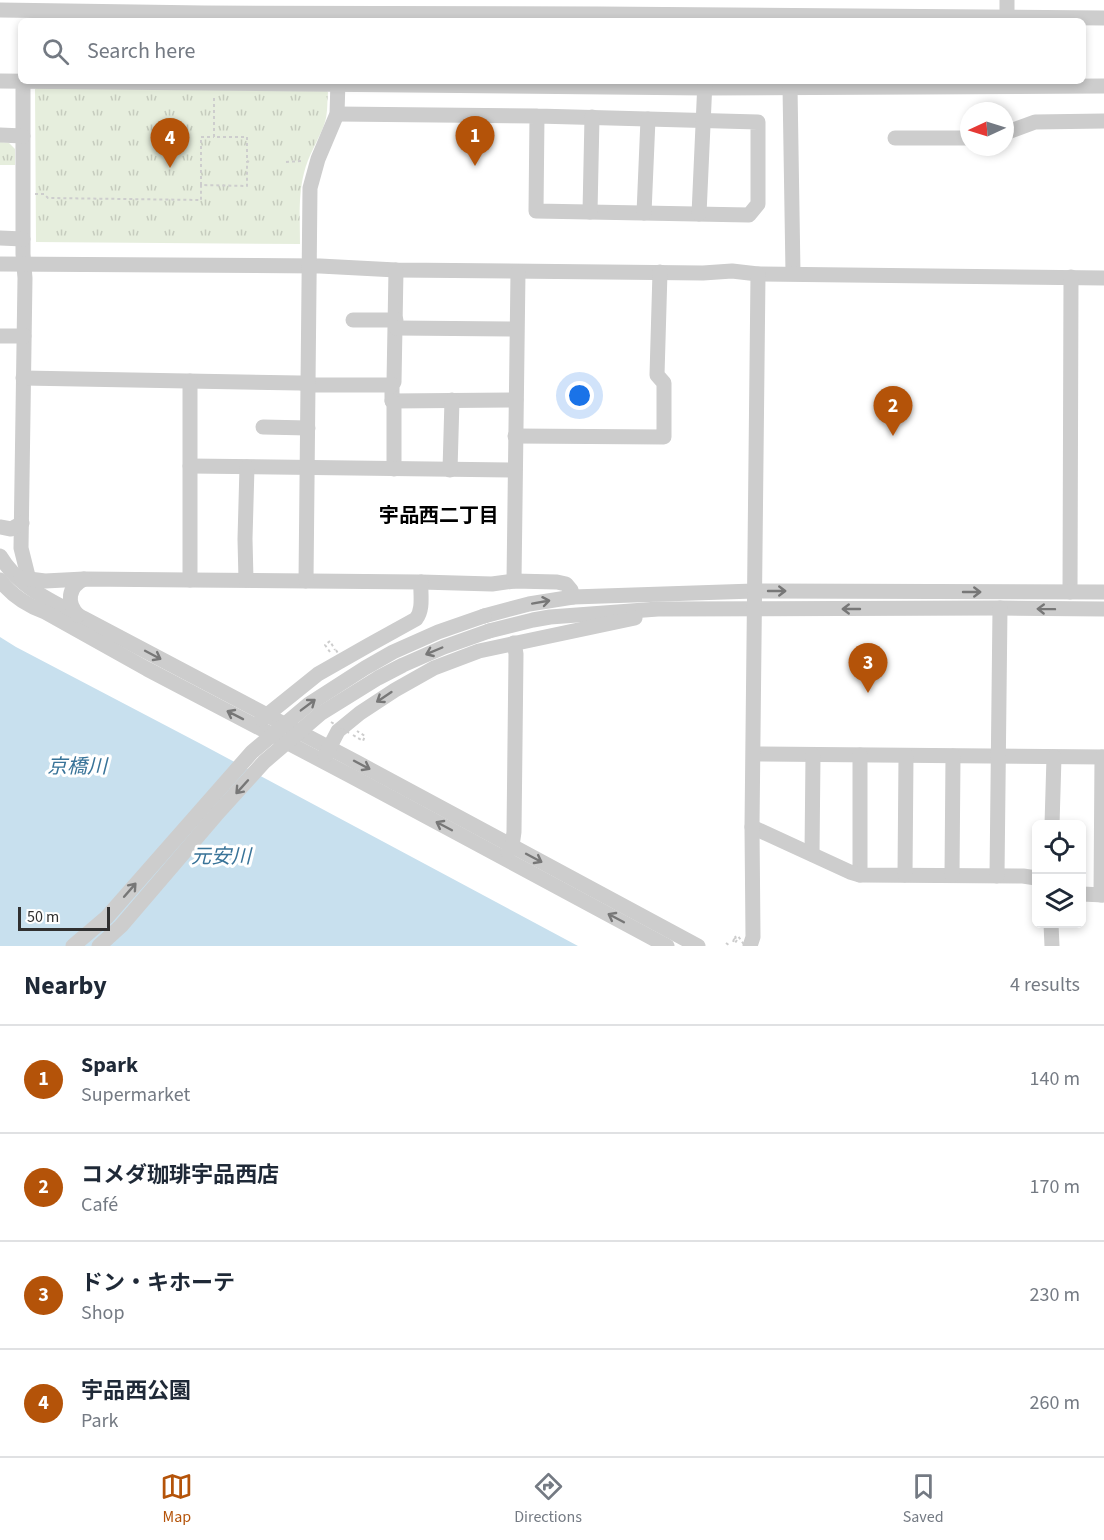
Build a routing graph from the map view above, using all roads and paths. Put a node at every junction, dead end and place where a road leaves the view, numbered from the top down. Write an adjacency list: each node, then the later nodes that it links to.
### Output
1 (1007, 0): 8 (street)
2 (192, 6): 5 (street); 6 (street)
3 (599, 7): 6 (street); 7 (street)
4 (0, 10): 5 (street)
5 (24, 16)
6 (338, 17)
7 (706, 18)
8 (1007, 18)
9 (1086, 18): 10 (street)
10 (1104, 18)
11 (0, 81): 12 (street)
12 (18, 81)
13 (23, 84): 29 (street)
14 (204, 84): 30 (path)
15 (338, 84): 21 (street)
16 (705, 84): 20 (street); 25 (street)
17 (953, 84): 20 (street)
18 (1039, 84): 19 (street)
19 (1104, 86)
20 (790, 87): 49 (street)
21 (337, 114): 22 (street); 44 (street)
22 (537, 116): 23 (street); 37 (street)
23 (592, 117): 24 (street); 37 (street)
24 (648, 119): 25 (street); 38 (street)
25 (704, 120): 39 (street); 39 (street)
26 (1104, 121): 27 (street)
27 (1014, 130)
28 (0, 135): 29 (street)
29 (23, 135): 41 (street)
30 (214, 137): 35 (path); 35 (path)
31 (895, 138): 32 (street)
32 (960, 138)
33 (286, 162): 34 (path)
34 (302, 162)
35 (201, 185): 36 (path)
36 (34, 194)
37 (590, 212): 38 (street)
38 (644, 213): 39 (street)
39 (699, 214)
40 (0, 238): 41 (street)
41 (23, 239): 43 (street)
42 (0, 264): 43 (street)
43 (24, 265): 44 (street); 58 (street)
44 (308, 267): 46 (street); 61 (street)
45 (1104, 268): 51 (street)
46 (396, 270): 47 (street); 55 (street)
47 (518, 272): 48 (street); 56 (street)
48 (660, 272): 50 (street); 68 (street)
49 (793, 273): 50 (street); 51 (street)
50 (758, 274): 85 (street)
51 (937, 275): 52 (street)
52 (1071, 278): 53 (street); 86 (street)
53 (1104, 278)
54 (353, 320): 55 (street)
55 (396, 324): 56 (street); 62 (street)
56 (516, 329): 64 (street)
57 (0, 336): 58 (street)
58 (24, 336): 59 (street)
59 (23, 378): 60 (street); 75 (street)
60 (190, 381): 61 (street); 69 (street)
61 (308, 384): 62 (street); 67 (street)
62 (392, 385): 65 (street)
63 (452, 400): 64 (street); 65 (street); 73 (street)
64 (516, 400): 68 (street)
65 (392, 401): 72 (street)
66 (263, 428): 67 (street)
67 (308, 428): 71 (street)
68 (515, 436): 74 (street)
69 (190, 466): 70 (street); 80 (street)
70 (247, 467): 71 (street); 81 (street)
71 (307, 468): 72 (street); 82 (street)
72 (394, 469): 73 (street)
73 (450, 470): 74 (street)
74 (515, 470): 83 (street)
75 (22, 523): 76 (street); 77 (street)
76 (0, 527)
77 (21, 548): 78 (street); 78 (street)
78 (11, 573): 79 (street); 93 (street); 98 (street); 98 (street)
79 (84, 579): 80 (street); 93 (street)
80 (190, 579): 81 (street)
81 (246, 580): 82 (street)
82 (306, 581): 84 (street)
83 (509, 581): 84 (street); 88 (street)
84 (420, 582): 99 (street)
85 (754, 591): 86 (street, one-way to 86); 88 (street); 92 (street)
86 (1071, 592): 87 (street)
87 (1104, 592)
88 (573, 597): 94 (street, one-way to 88)
89 (1000, 608): 91 (street, one-way to 89); 92 (street, one-way to 92); 106 (street)
90 (658, 609): 92 (street); 94 (street); 95 (street)
91 (1104, 609)
92 (755, 610): 103 (street)
93 (83, 618): 99 (street, one-way to 99)
94 (486, 623): 125 (street, one-way to 94, bridge); 126 (street, one-way to 126, bridge)
95 (514, 643): 102 (street, one-way to 102); 113 (street)
96 (333, 657): 97 (path, bridge)
97 (345, 666)
98 (147, 669): 99 (street, one-way to 98)
99 (261, 720): 102 (street)
100 (328, 720): 101 (path, bridge)
101 (352, 729)
102 (326, 754): 113 (street)
103 (754, 754): 104 (street); 112 (street)
104 (813, 755): 105 (street); 114 (street)
105 (860, 755): 107 (street); 115 (street)
106 (999, 755): 108 (street); 109 (street); 118 (street)
107 (906, 756): 108 (street); 116 (street)
108 (953, 756): 117 (street)
109 (1054, 757): 110 (street); 111 (street)
110 (1103, 757): 121 (street)
111 (1052, 820)
112 (752, 827): 114 (street); 123 (street)
113 (508, 852): 127 (street, one-way to 113); 128 (street, one-way to 128)
114 (812, 854): 115 (street)
115 (860, 875): 116 (street)
116 (905, 875): 117 (street)
117 (951, 875): 118 (street)
118 (997, 876): 119 (street)
119 (1032, 877)
120 (1086, 894): 121 (street)
121 (1102, 895)
122 (1052, 928): 130 (street)
123 (740, 941)
124 (726, 943): 129 (path)
125 (74, 946)
126 (99, 946)
127 (667, 946)
128 (698, 946)
129 (730, 946)
130 (1052, 946)

